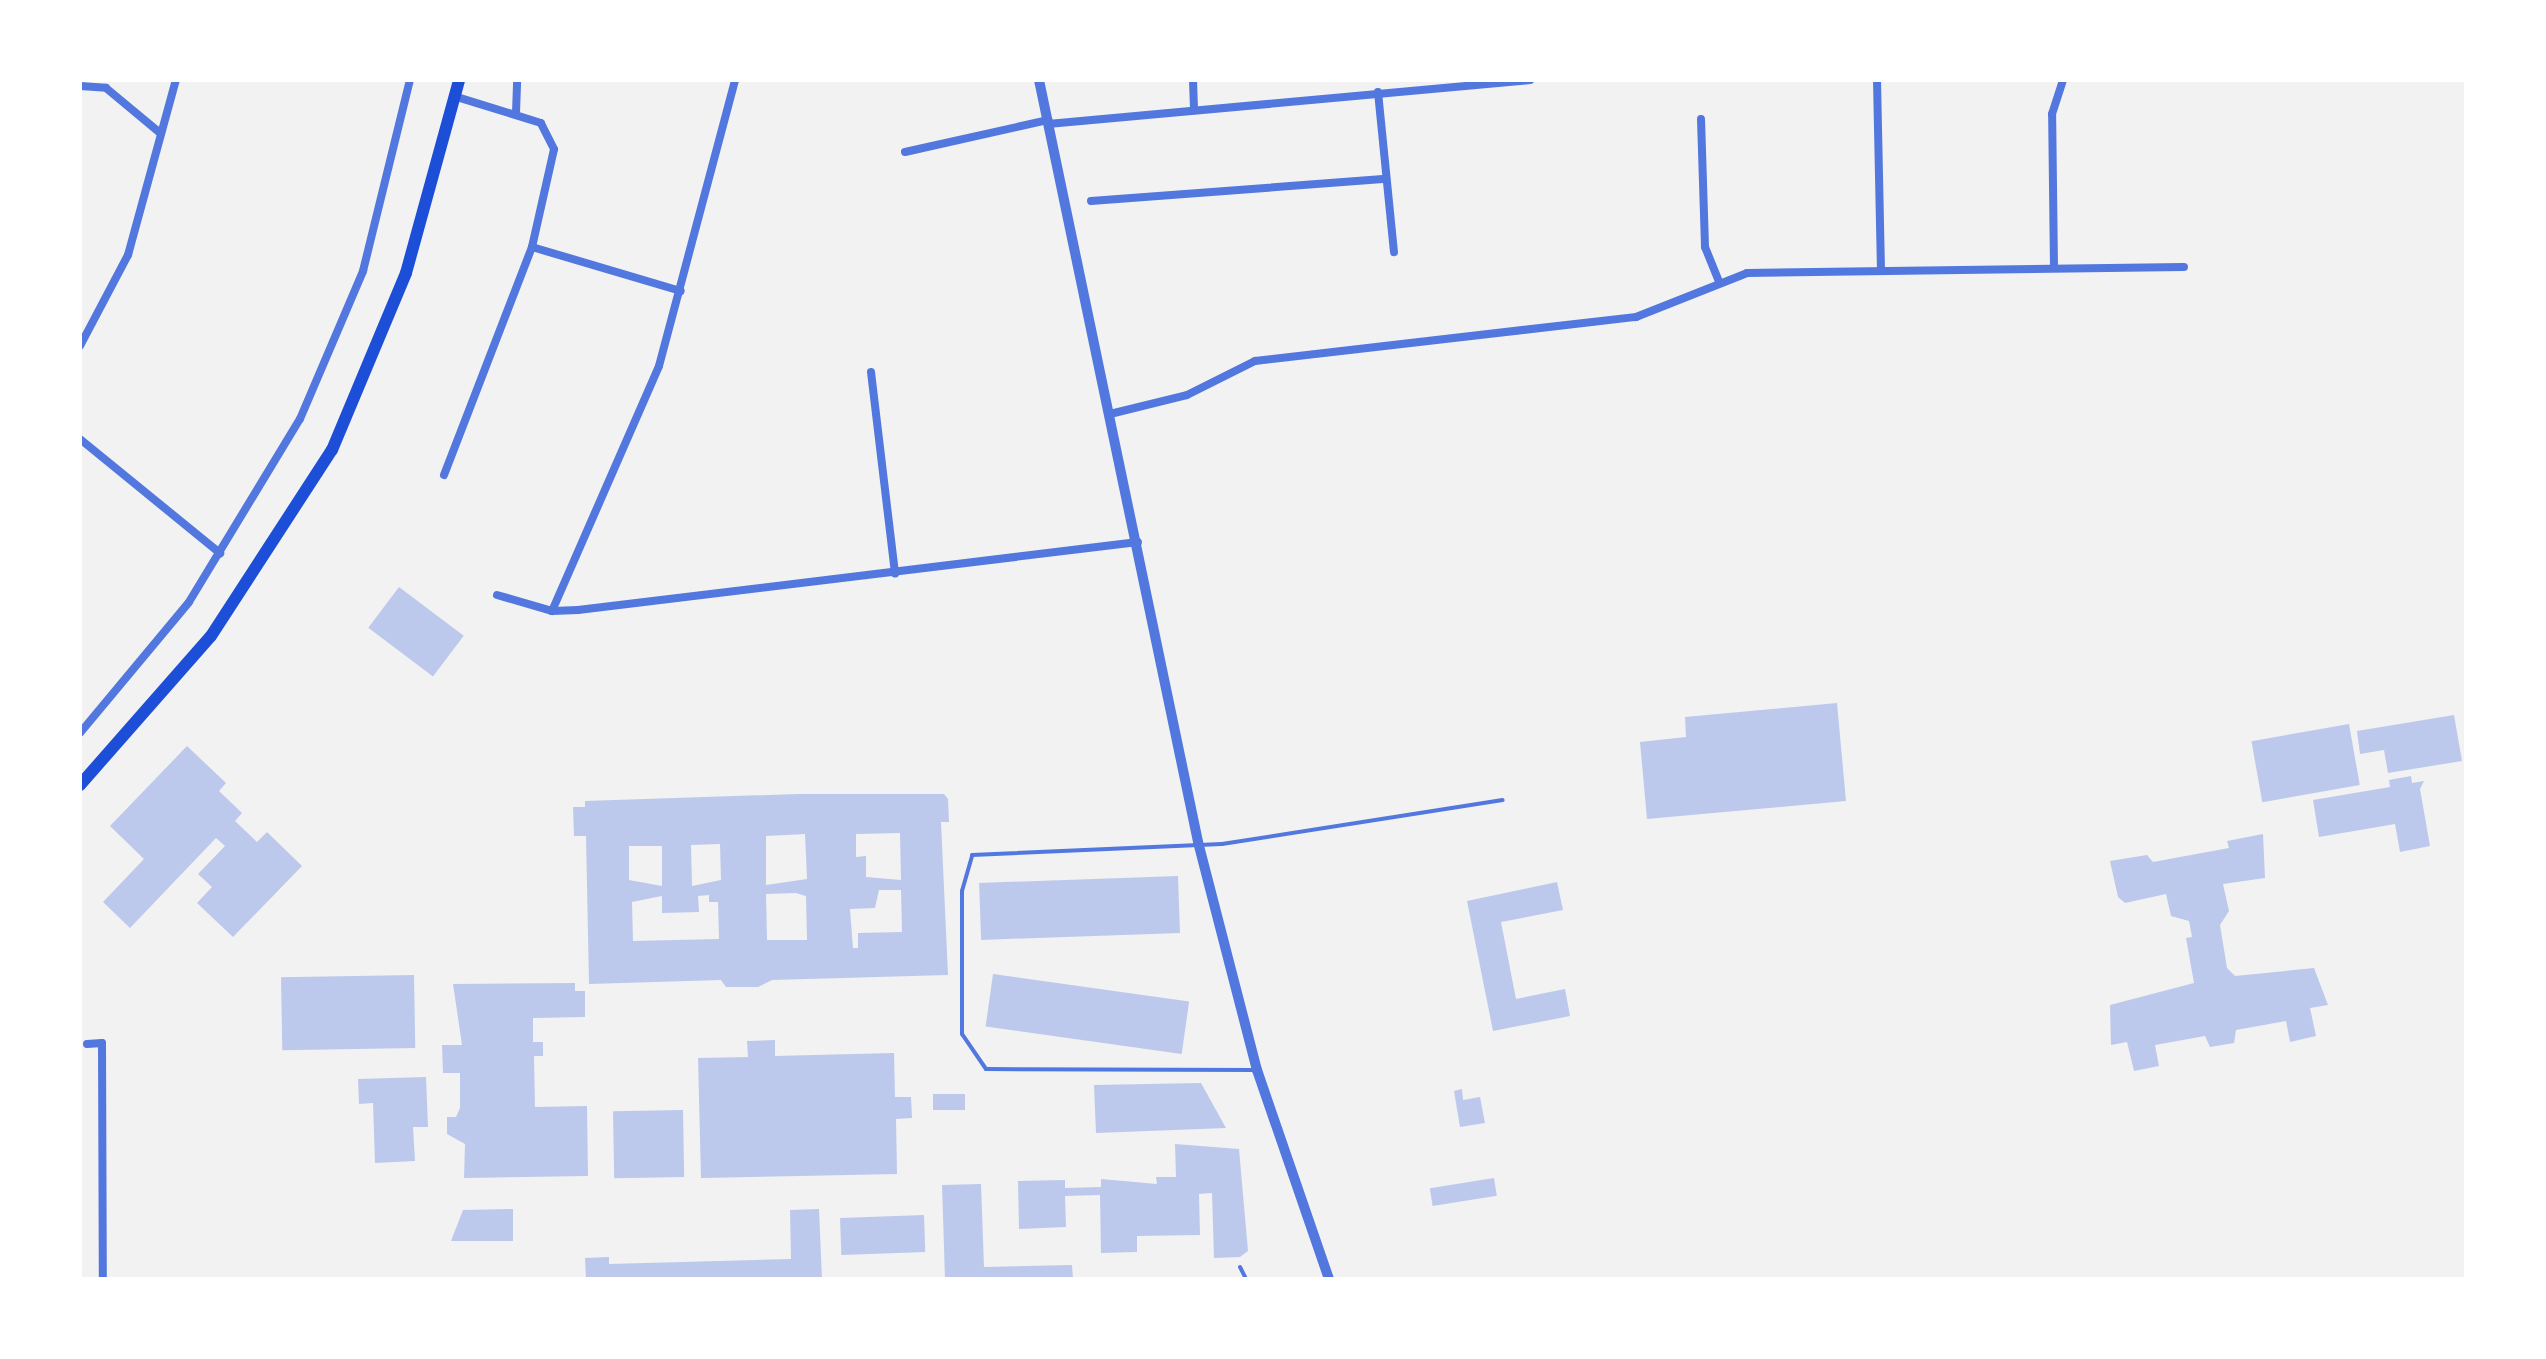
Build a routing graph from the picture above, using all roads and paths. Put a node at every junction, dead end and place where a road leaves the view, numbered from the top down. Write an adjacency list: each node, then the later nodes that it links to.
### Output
1 (176, 80): 18 (street)
2 (410, 80): 35 (street)
3 (459, 80): 13 (main road)
4 (517, 80): 15 (street)
5 (735, 80): 28 (street)
6 (1039, 80): 17 (street)
7 (1193, 80): 14 (street)
8 (1530, 80): 12 (street)
9 (1878, 80): 26 (street)
10 (2063, 80): 25 (street)
11 (80, 86): 18 (street)
12 (1378, 92): 14 (street); 20 (street)
13 (454, 96): 15 (street); 40 (main road)
14 (1194, 108): 17 (street)
15 (516, 112): 22 (street)
16 (1701, 119): 27 (street)
17 (1048, 122): 19 (street); 31 (street)
18 (159, 132): 29 (street)
19 (905, 152)
20 (1386, 179): 21 (street); 23 (street)
21 (1091, 201)
22 (532, 248): 28 (street); 33 (street)
23 (1394, 252)
24 (2184, 267): 25 (street)
25 (2054, 268): 26 (street)
26 (1881, 270): 27 (street)
27 (1720, 281): 31 (street)
28 (681, 290): 38 (street)
29 (81, 341)
30 (870, 372): 36 (street)
31 (1110, 414): 34 (street)
32 (80, 438): 35 (street)
33 (444, 475)
34 (1138, 542): 36 (street); 42 (street)
35 (220, 553): 39 (street)
36 (894, 574): 38 (street)
37 (497, 595): 38 (street)
38 (552, 611)
39 (80, 733)
40 (80, 785)
41 (1502, 800): 42 (lane)
42 (1198, 842): 44 (street); 44 (lane)
43 (87, 1044): 46 (street)
44 (1257, 1070): 48 (street)
45 (1240, 1267): 47 (lane)
46 (103, 1279)
47 (1246, 1279)
48 (1329, 1279)

